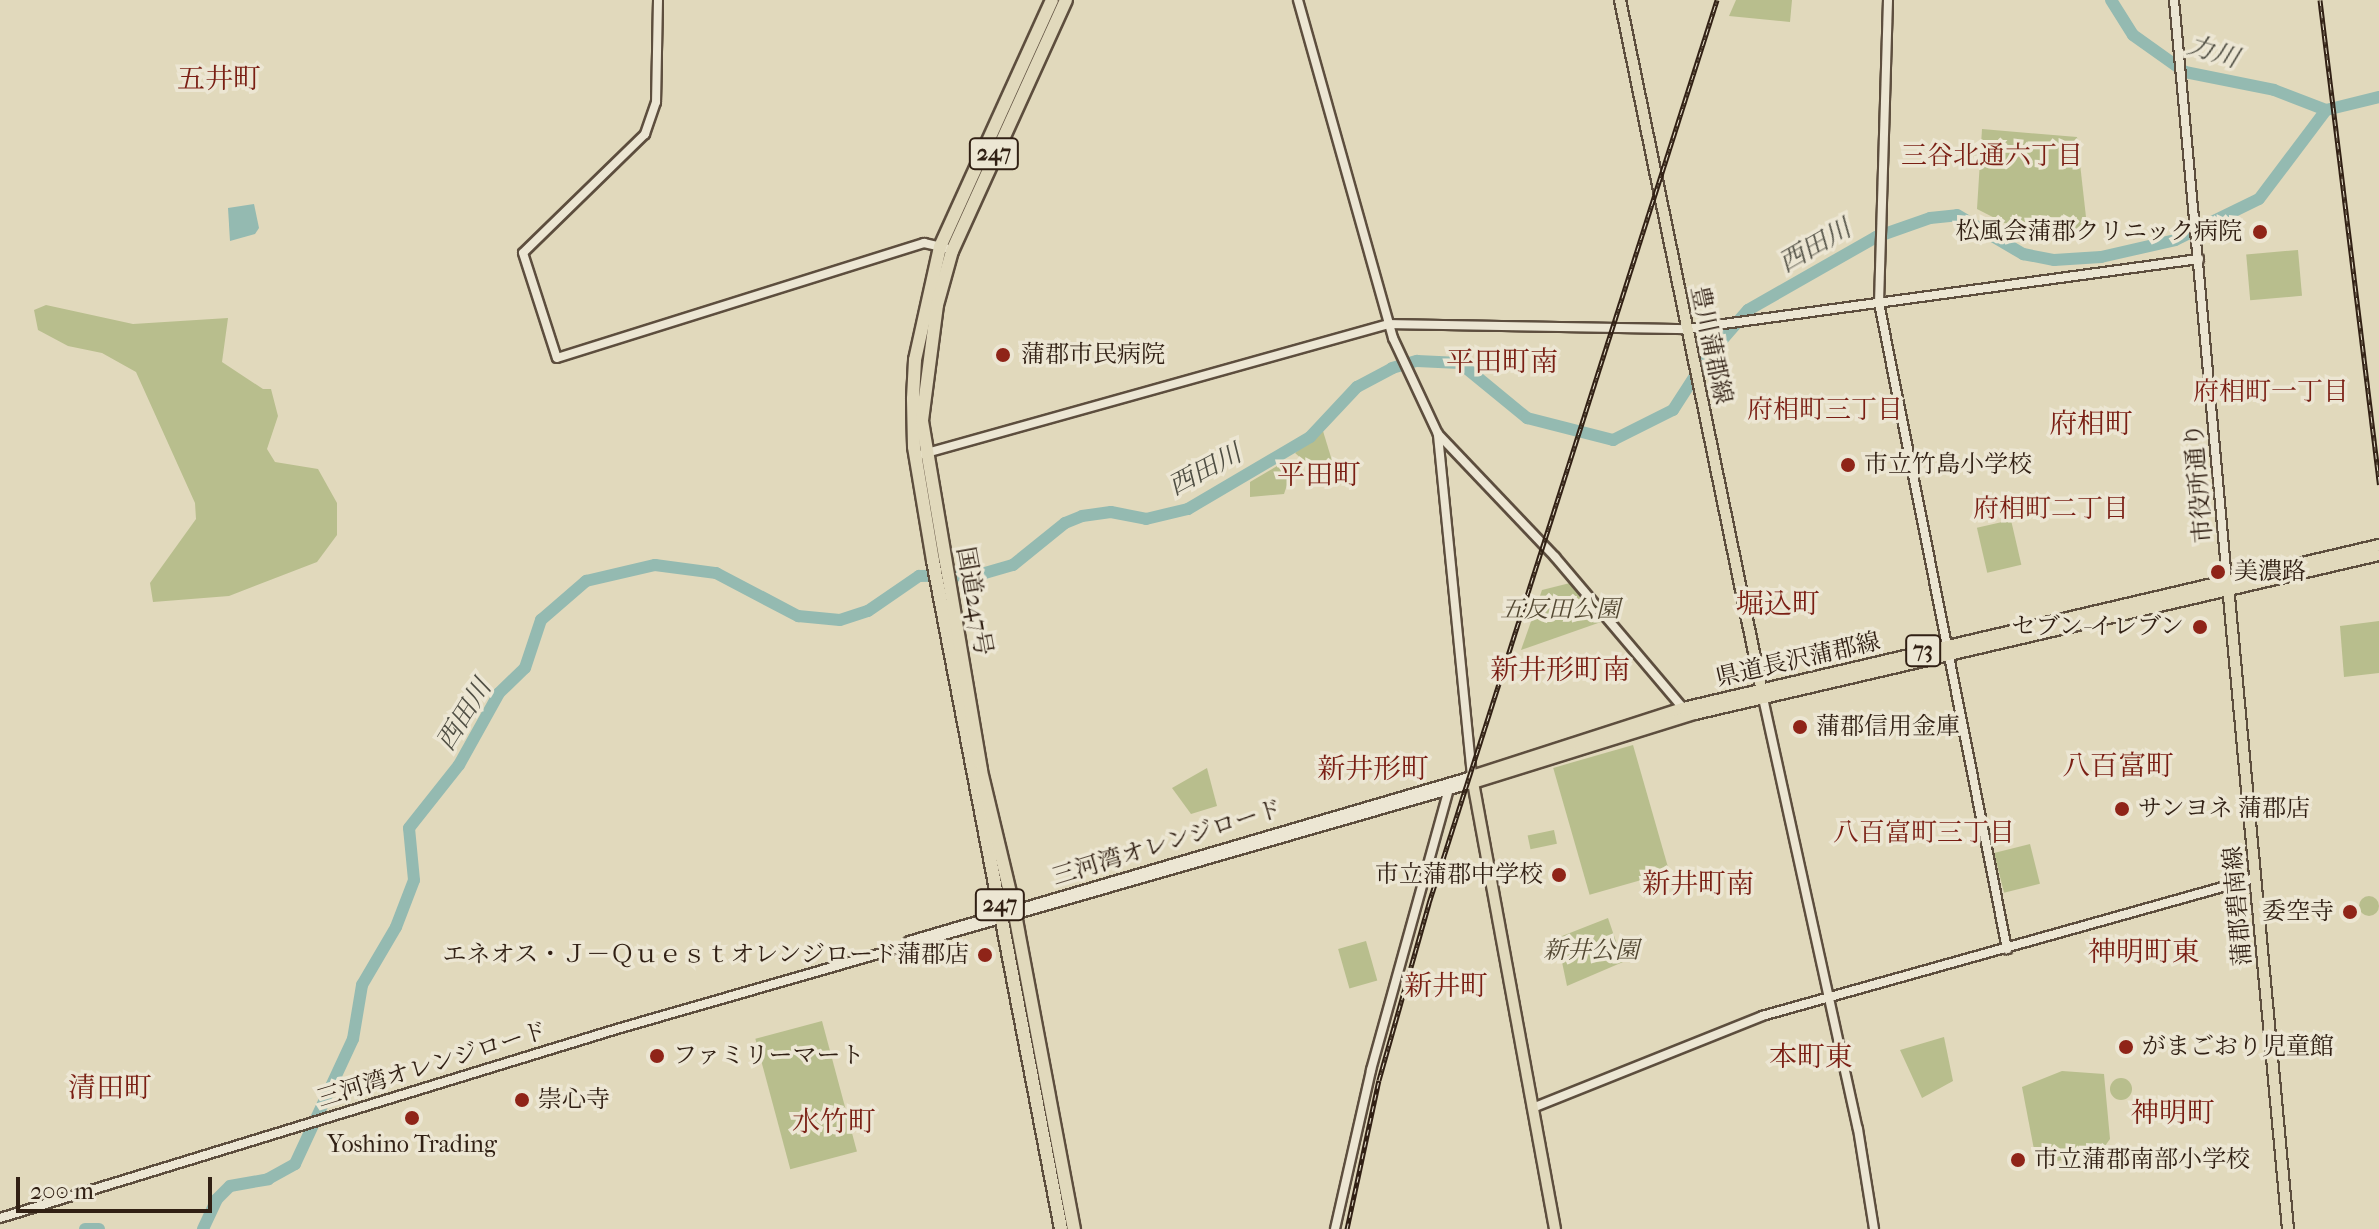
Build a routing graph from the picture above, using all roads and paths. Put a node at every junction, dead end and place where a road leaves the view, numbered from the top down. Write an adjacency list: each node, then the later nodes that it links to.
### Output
1 (658, 0): 8 (street)
2 (1052, 0): 8 (highway, 国道247号 / 247)
3 (1066, 0): 8 (highway, 国道247号 / 247)
4 (1298, 0): 11 (street)
5 (1620, 0): 12 (main road, 豊川蒲郡線)
6 (1888, 0): 10 (street)
7 (2174, 0): 9 (street, 市役所通り)
8 (946, 249): 14 (highway, 国道247号 / 247)
9 (2199, 256): 10 (street); 17 (street, 市役所通り)
10 (1879, 303): 12 (street); 18 (street)
11 (1389, 324): 12 (street); 13 (street); 14 (street)
12 (1687, 329): 19 (main road, 豊川蒲郡線)
13 (1438, 434): 20 (street); 21 (street)
14 (920, 455): 24 (highway, 国道247号 / 247)
15 (2379, 545): 17 (main road, 県道長沢蒲郡線 / 73)
16 (2379, 555): 17 (main road, 県道長沢蒲郡線 / 73)
17 (2227, 585): 18 (main road, 県道長沢蒲郡線 / 73); 23 (main road, 蒲郡碧南線)
18 (1946, 650): 19 (main road, 県道長沢蒲郡線 / 73); 25 (street)
19 (1762, 693): 20 (main road, 県道長沢蒲郡線 / 73); 21 (main road, 県道長沢蒲郡線 / 73); 26 (street)
20 (1683, 708): 21 (main road, 県道長沢蒲郡線 / 73)
21 (1473, 780): 22 (street, 三河湾オレンジロード); 24 (street, 三河湾オレンジロード); 27 (main road)
22 (1448, 792): 24 (street, 三河湾オレンジロード); 31 (street)
23 (2255, 878): 25 (street); 34 (main road, 蒲郡碧南線)
24 (1008, 915): 28 (street, 三河湾オレンジロード); 29 (highway, 国道247号 / 247); 30 (highway, 国道247号 / 247)
25 (2007, 949): 26 (street)
26 (1828, 999): 27 (street); 33 (street)
27 (1535, 1107): 32 (main road)
28 (0, 1218)
29 (1061, 1229)
30 (1074, 1229)
31 (1335, 1229)
32 (1555, 1229)
33 (1874, 1229)
34 (2288, 1229)

